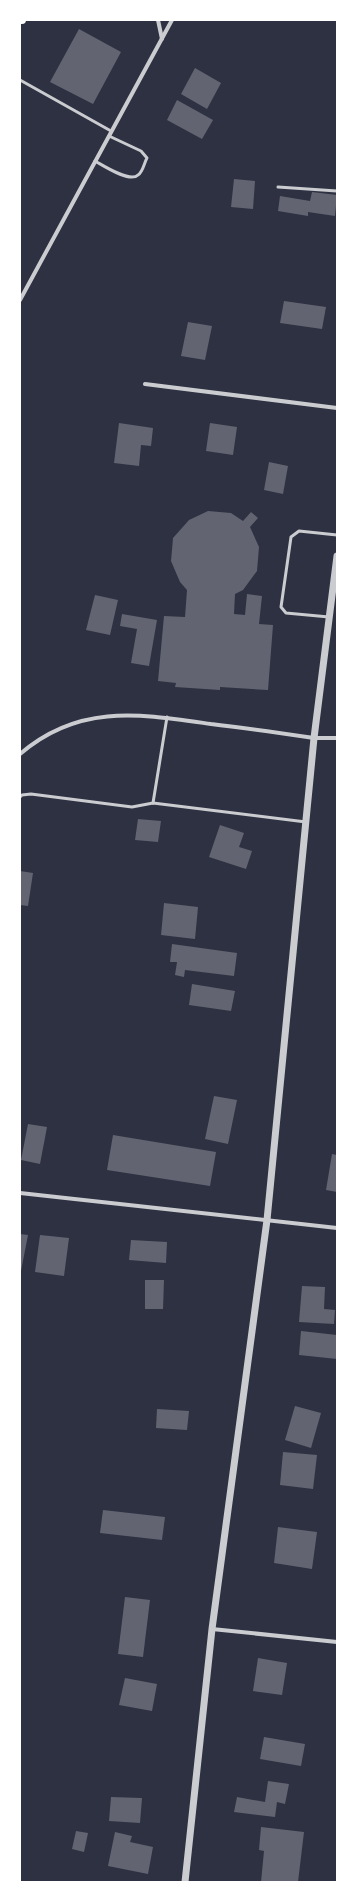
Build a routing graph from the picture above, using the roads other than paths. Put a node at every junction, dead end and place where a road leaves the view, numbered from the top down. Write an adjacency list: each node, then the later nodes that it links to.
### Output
1 (158, 20): 3 (street)
2 (172, 20): 3 (street)
3 (162, 39): 5 (street)
4 (20, 80): 5 (lane)
5 (111, 131): 6 (street)
6 (109, 136): 7 (street); 7 (lane)
7 (95, 161): 10 (street)
8 (278, 186): 9 (lane)
9 (337, 191)
10 (20, 300)
11 (145, 384): 12 (street)
12 (337, 408)
13 (337, 535): 15 (lane)
14 (337, 556): 15 (street)
15 (329, 617): 17 (street)
16 (167, 717): 17 (street); 19 (street); 21 (lane)
17 (314, 738): 18 (street); 22 (street)
18 (337, 738)
19 (20, 754)
20 (20, 797): 21 (lane)
21 (154, 803): 22 (lane)
22 (306, 822): 24 (street)
23 (20, 1193): 24 (street)
24 (267, 1220): 25 (street); 26 (street)
25 (337, 1228)
26 (212, 1629): 27 (street); 28 (street)
27 (337, 1642)
28 (185, 1882)

